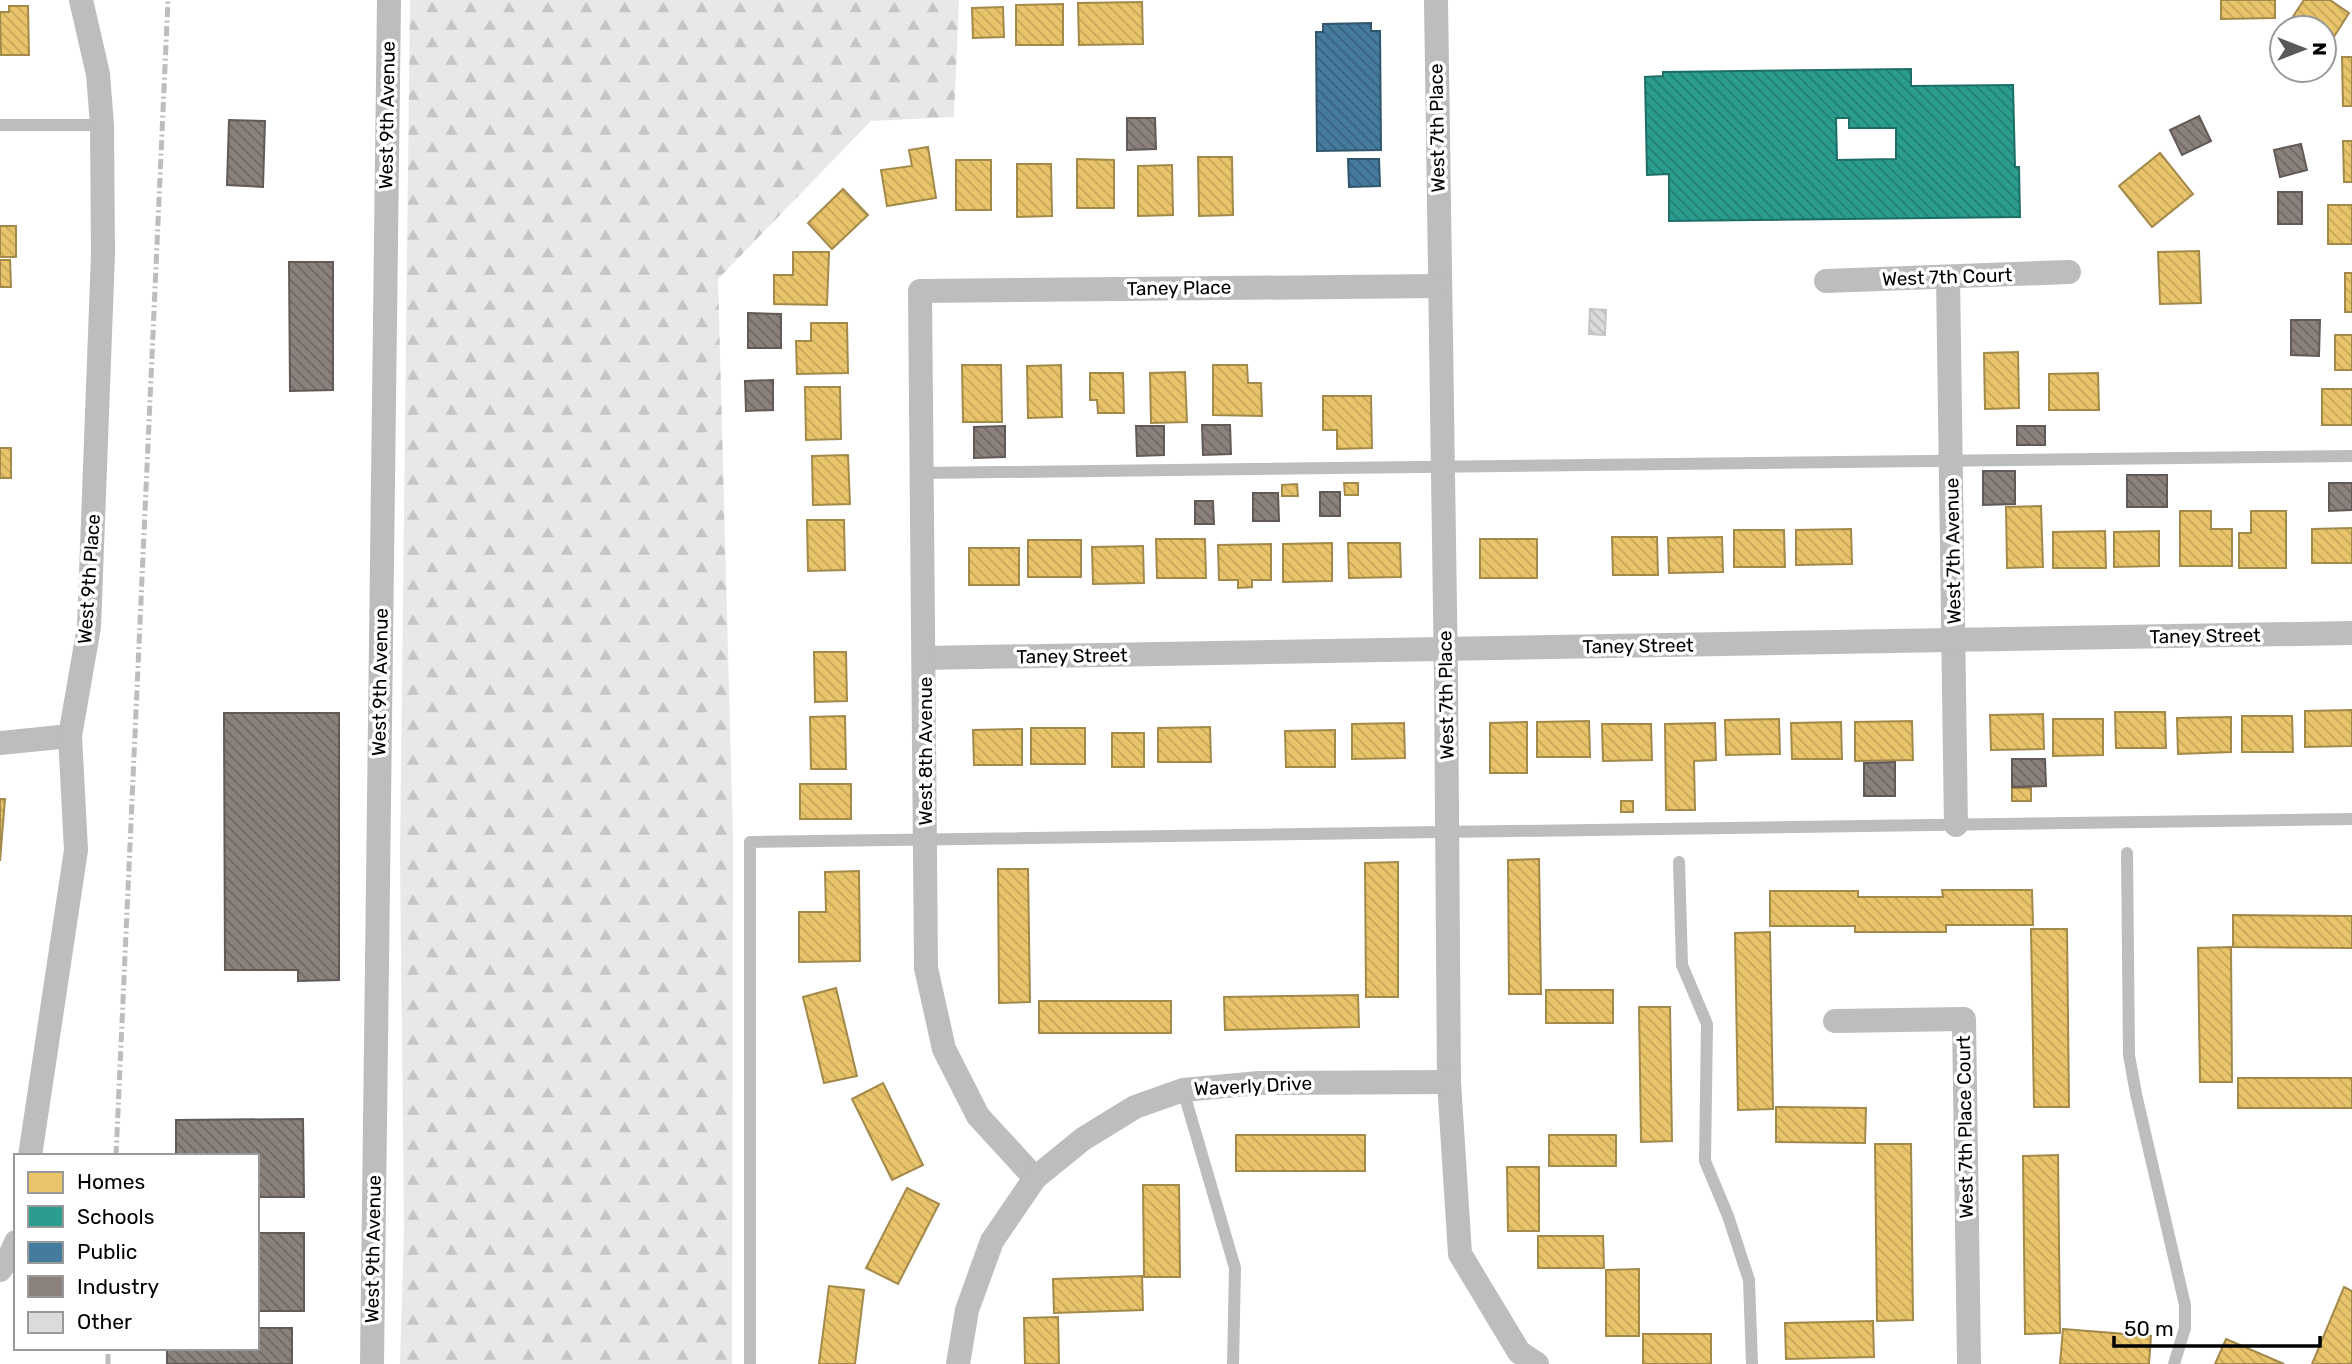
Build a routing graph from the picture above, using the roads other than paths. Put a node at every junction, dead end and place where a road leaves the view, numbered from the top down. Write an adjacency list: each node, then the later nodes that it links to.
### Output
1 (81, 0): 5 (street, West 9th Place)
2 (389, 0): 34 (street, West 9th Avenue)
3 (1436, 0): 9 (street, West 7th Place)
4 (0, 125): 5 (lane)
5 (102, 125): 19 (street, West 9th Place)
6 (2068, 272): 7 (street, West 7th Court)
7 (1948, 277): 8 (street, West 7th Court); 12 (street, West 7th Avenue)
8 (1826, 281)
9 (1439, 286): 10 (street, Taney Place); 13 (street, West 7th Place)
10 (920, 291): 14 (street, West 8th Avenue)
11 (2352, 456): 12 (lane)
12 (1952, 461): 13 (lane); 16 (street, West 7th Avenue)
13 (1443, 466): 14 (lane); 17 (street, West 7th Place)
14 (922, 473): 18 (street, West 8th Avenue)
15 (2352, 634): 16 (street, Taney Street)
16 (1954, 640): 17 (street, Taney Street); 22 (street, West 7th Avenue)
17 (1446, 649): 18 (street, Taney Street); 23 (street, West 7th Place)
18 (925, 658): 24 (street, West 8th Avenue)
19 (70, 736): 20 (street); 30 (street, West 9th Place)
20 (0, 743)
21 (2352, 819): 22 (lane)
22 (1956, 825): 23 (lane)
23 (1447, 832): 24 (lane); 28 (street, West 7th Place)
24 (924, 841): 31 (street, West 8th Avenue); 35 (lane)
25 (2127, 853): 41 (lane)
26 (1679, 862): 39 (lane)
27 (1835, 1021): 40 (street, West 7th Place Court)
28 (1449, 1082): 29 (street, Waverly Drive); 38 (street, West 7th Place)
29 (1183, 1090): 31 (street, Waverly Drive); 37 (lane)
30 (30, 1154)
31 (1035, 1178): 36 (street, Waverly Drive)
32 (14, 1247): 33 (street)
33 (0, 1270)
34 (372, 1364)
35 (750, 1364)
36 (958, 1364)
37 (1233, 1364)
38 (1537, 1364)
39 (1752, 1364)
40 (1969, 1364)
41 (2174, 1364)

